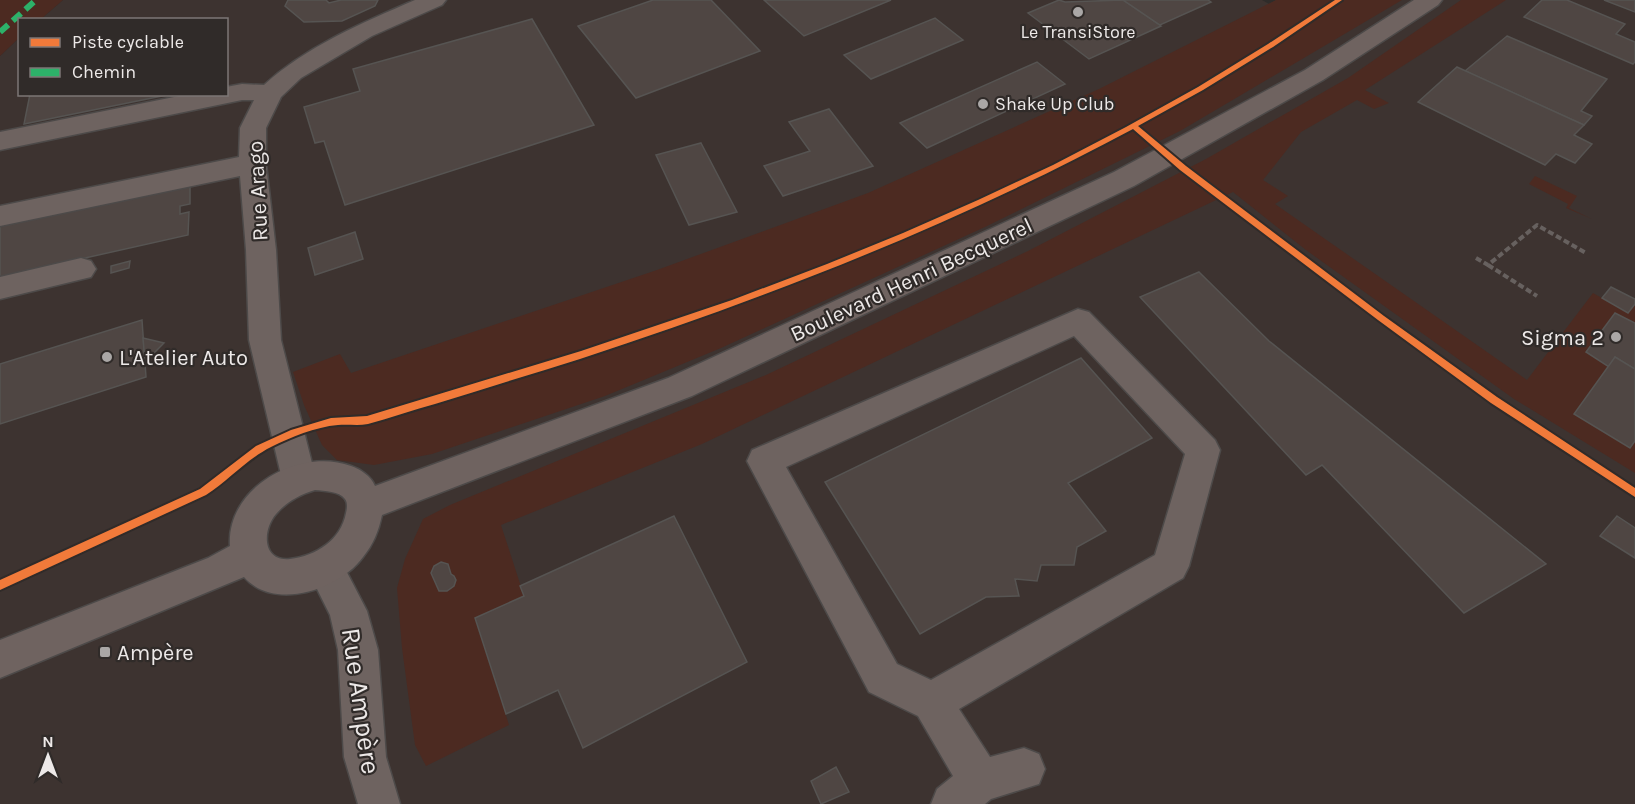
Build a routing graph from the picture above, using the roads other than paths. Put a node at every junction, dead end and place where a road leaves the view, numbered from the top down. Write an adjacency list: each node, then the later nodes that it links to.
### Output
1 (434, 0): 3 (street, Rue Arago)
2 (1430, 0): 12 (main road, Boulevard Henri Becquerel)
3 (270, 93): 4 (street); 7 (street, Rue Arago)
4 (228, 95)
5 (222, 96): 6 (street)
6 (0, 141)
7 (252, 164): 8 (street); 11 (street, Rue Arago)
8 (0, 216)
9 (81, 269): 10 (street)
10 (0, 288)
11 (299, 479): 12 (main road); 13 (main road)
12 (366, 506): 14 (main road)
13 (250, 555): 14 (main road); 15 (main road)
14 (325, 567): 19 (street, Rue Ampère)
15 (0, 659)
16 (932, 702): 16 (street); 18 (street)
17 (1024, 769): 18 (street)
18 (966, 792)
19 (379, 804)

